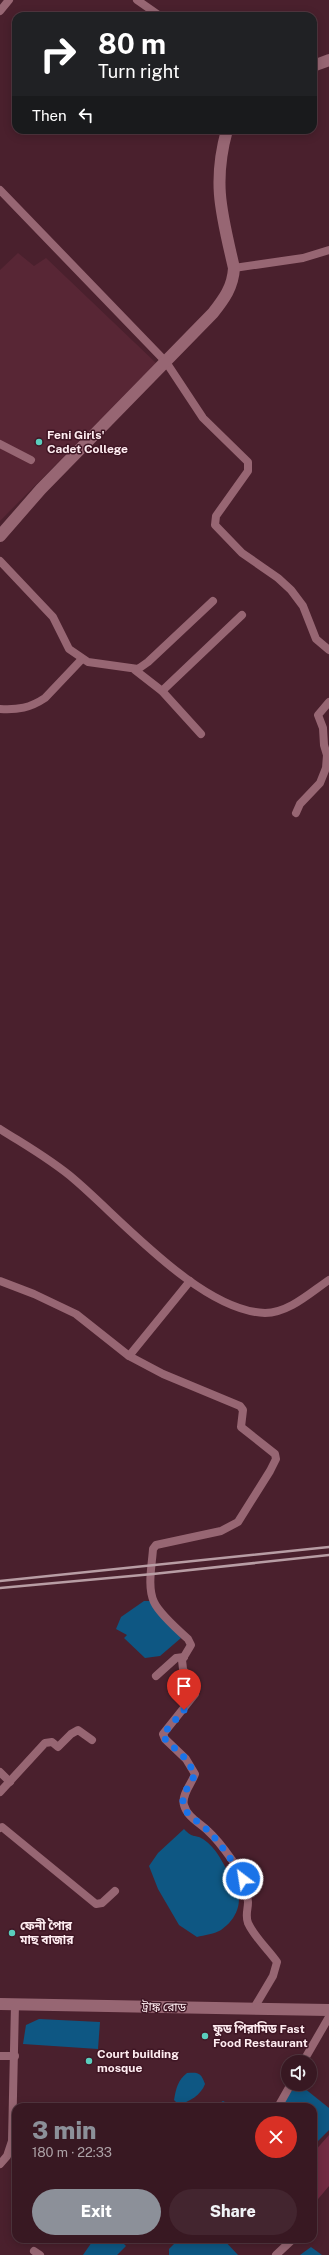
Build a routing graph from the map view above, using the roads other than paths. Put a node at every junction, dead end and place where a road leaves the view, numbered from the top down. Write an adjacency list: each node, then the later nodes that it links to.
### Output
1 (9, 0): 3 (street)
2 (137, 0): 4 (street)
3 (0, 11)
4 (154, 12)
5 (329, 60): 6 (main road)
6 (317, 64)
7 (226, 134): 10 (main road)
8 (0, 190): 11 (street)
9 (329, 250): 10 (street)
10 (234, 268): 11 (main road)
11 (166, 362): 14 (main road); 18 (street)
12 (0, 444): 13 (street)
13 (31, 460)
14 (0, 536)
15 (0, 561): 19 (street)
16 (213, 601): 20 (street)
17 (242, 615): 21 (street)
18 (329, 650)
19 (82, 659): 20 (street); 23 (street)
20 (135, 670): 21 (street)
21 (162, 691): 24 (street)
22 (329, 702): 25 (street)
23 (0, 709)
24 (201, 734)
25 (296, 812)
26 (0, 1129): 29 (street)
27 (329, 1280): 29 (street)
28 (0, 1281): 30 (street)
29 (190, 1281): 30 (street)
30 (129, 1356): 31 (street)
31 (184, 1656): 32 (street); 41 (street)
32 (156, 1676)
33 (92, 1740): 35 (street)
34 (0, 1772): 35 (street)
35 (10, 1782): 36 (street)
36 (0, 1792)
37 (0, 1828): 38 (street)
38 (115, 1891)
39 (0, 2004): 40 (main road, ট্রাঙ্ক রোড)
40 (15, 2004): 41 (main road, ট্রাঙ্ক রোড); 46 (street)
41 (254, 2008): 42 (main road, ট্রাঙ্ক রোড)
42 (329, 2010)
43 (329, 2017): 44 (street)
44 (307, 2055)
45 (0, 2056): 46 (street)
46 (15, 2056): 48 (street)
47 (286, 2091): 49 (street)
48 (13, 2103)
49 (280, 2103)
50 (12, 2141): 51 (street)
51 (0, 2164)
52 (289, 2243): 53 (street)
53 (276, 2255)

